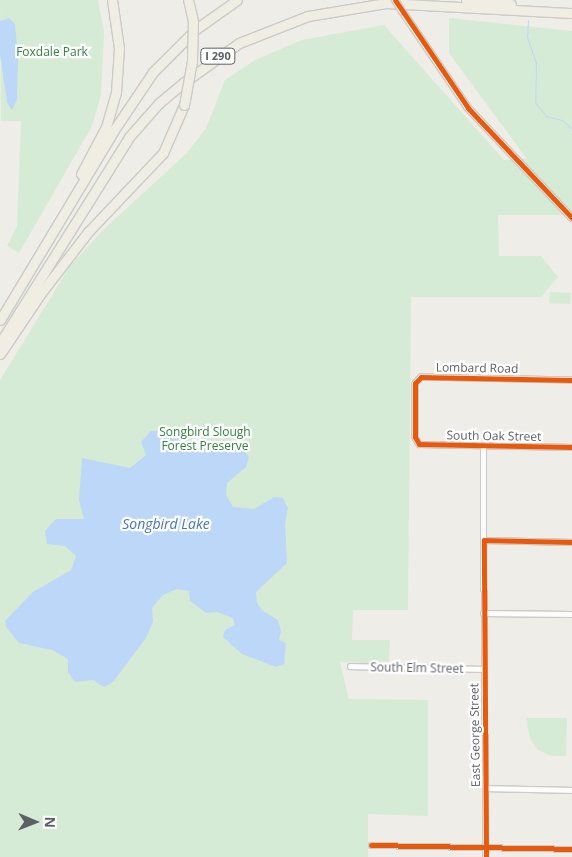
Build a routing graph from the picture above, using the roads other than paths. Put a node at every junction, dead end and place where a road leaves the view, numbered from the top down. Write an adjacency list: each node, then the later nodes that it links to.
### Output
1 (112, 0): 8 (highway)
2 (188, 0): 11 (highway, bridge)
3 (237, 0): 9 (highway, I 290)
4 (394, 0): 7 (street, bridge)
5 (466, 0): 6 (highway)
6 (572, 12): 10 (highway, I 290)
7 (572, 218)
8 (0, 312)
9 (0, 320)
10 (0, 343)
11 (0, 354)
12 (572, 380): 13 (street, Lombard Road)
13 (416, 442): 14 (street, South Oak Street)
14 (483, 446): 15 (street, South Oak Street); 16 (street, East George Street)
15 (572, 447)
16 (484, 540): 17 (street); 18 (street, East George Street)
17 (572, 542)
18 (483, 613): 19 (street); 21 (street, East George Street)
19 (572, 614)
20 (350, 666): 21 (street, South Elm Street)
21 (484, 669): 22 (street, East George Street)
22 (486, 788): 23 (street); 25 (street, East George Street)
23 (572, 790)
24 (372, 845): 25 (street)
25 (486, 847): 26 (street); 27 (street, East George Street)
26 (572, 849)
27 (486, 857)

